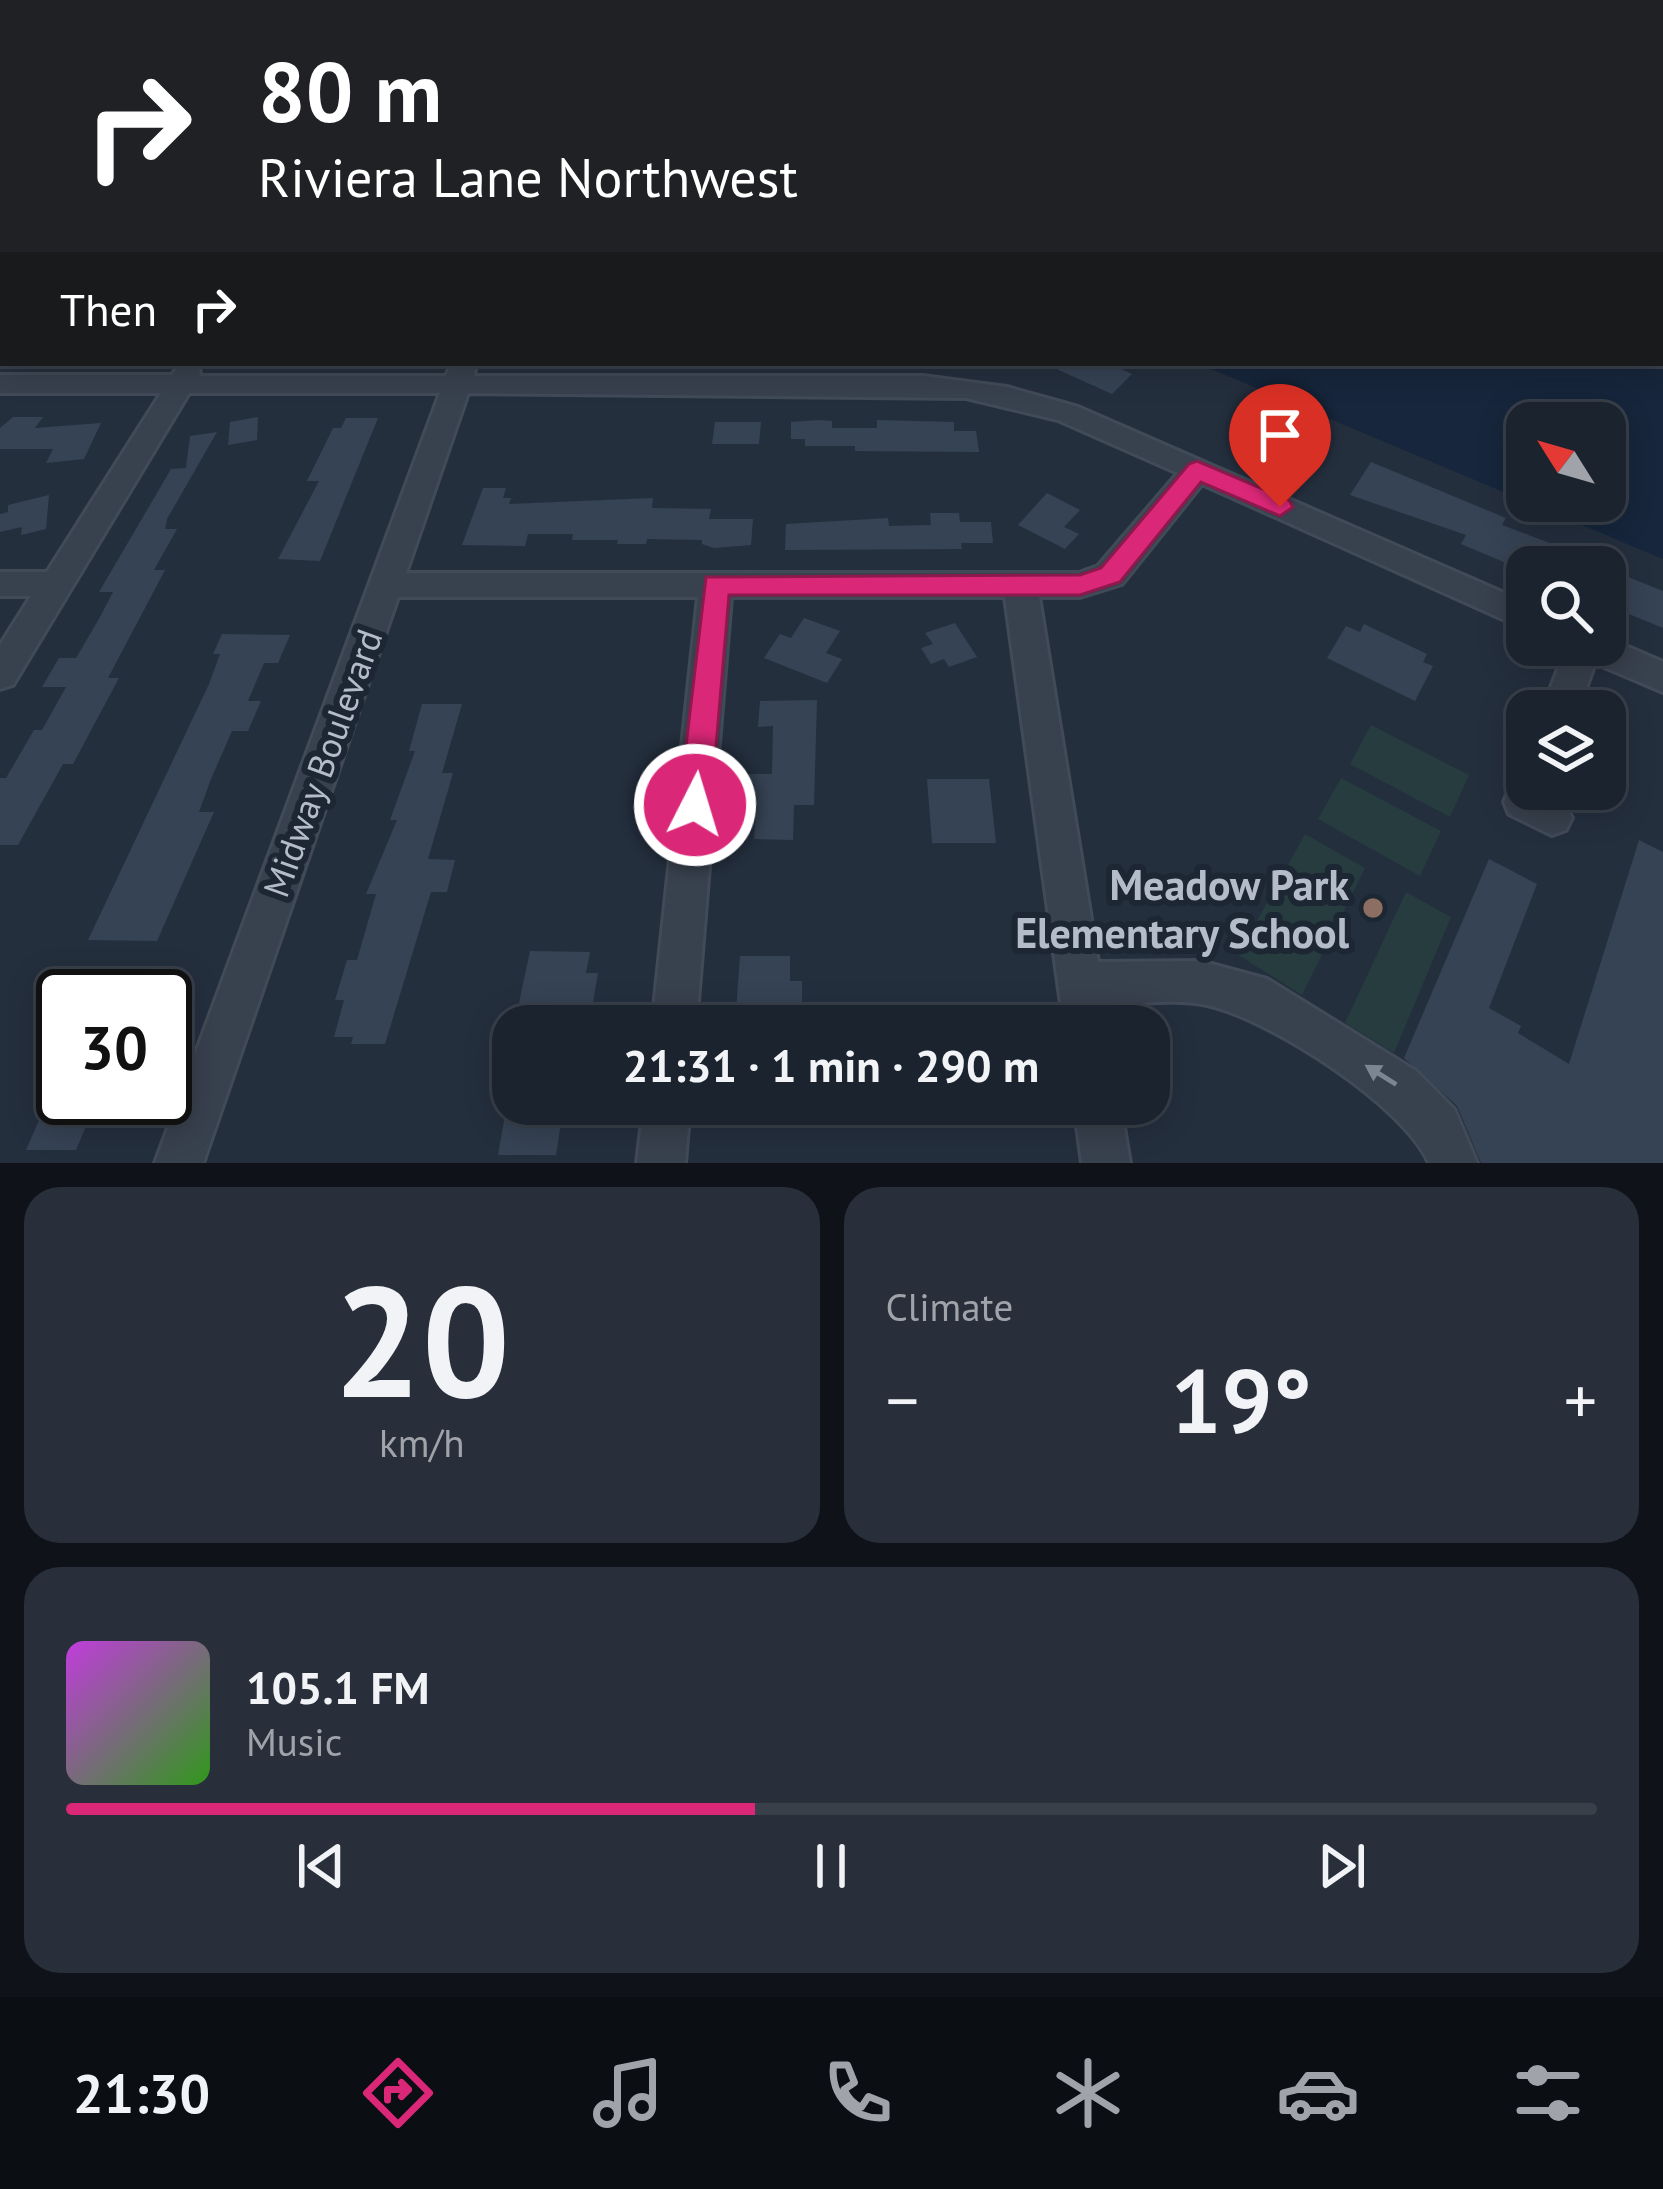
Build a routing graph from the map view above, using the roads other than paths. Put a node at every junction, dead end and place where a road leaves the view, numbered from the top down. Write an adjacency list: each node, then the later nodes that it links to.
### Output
1 (187, 374): 2 (street); 4 (street); 7 (street)
2 (461, 374): 3 (street); 9 (street, Midway Boulevard)
3 (878, 374): 5 (street)
4 (0, 384)
5 (1197, 470): 10 (street); 11 (street)
6 (0, 584): 7 (street)
7 (57, 584): 13 (street)
8 (716, 584): 9 (street); 10 (street); 15 (street)
9 (386, 585): 19 (street, Midway Boulevard)
10 (1020, 585): 16 (street)
11 (1506, 608)
12 (1626, 662): 14 (street)
13 (0, 675)
14 (1663, 678)
15 (676, 1005)
16 (1083, 1005): 22 (street, one-way to 16)
17 (665, 1125): 20 (street)
18 (1100, 1125): 21 (street)
19 (179, 1163)
20 (661, 1163)
21 (1106, 1163)
22 (1453, 1163)

